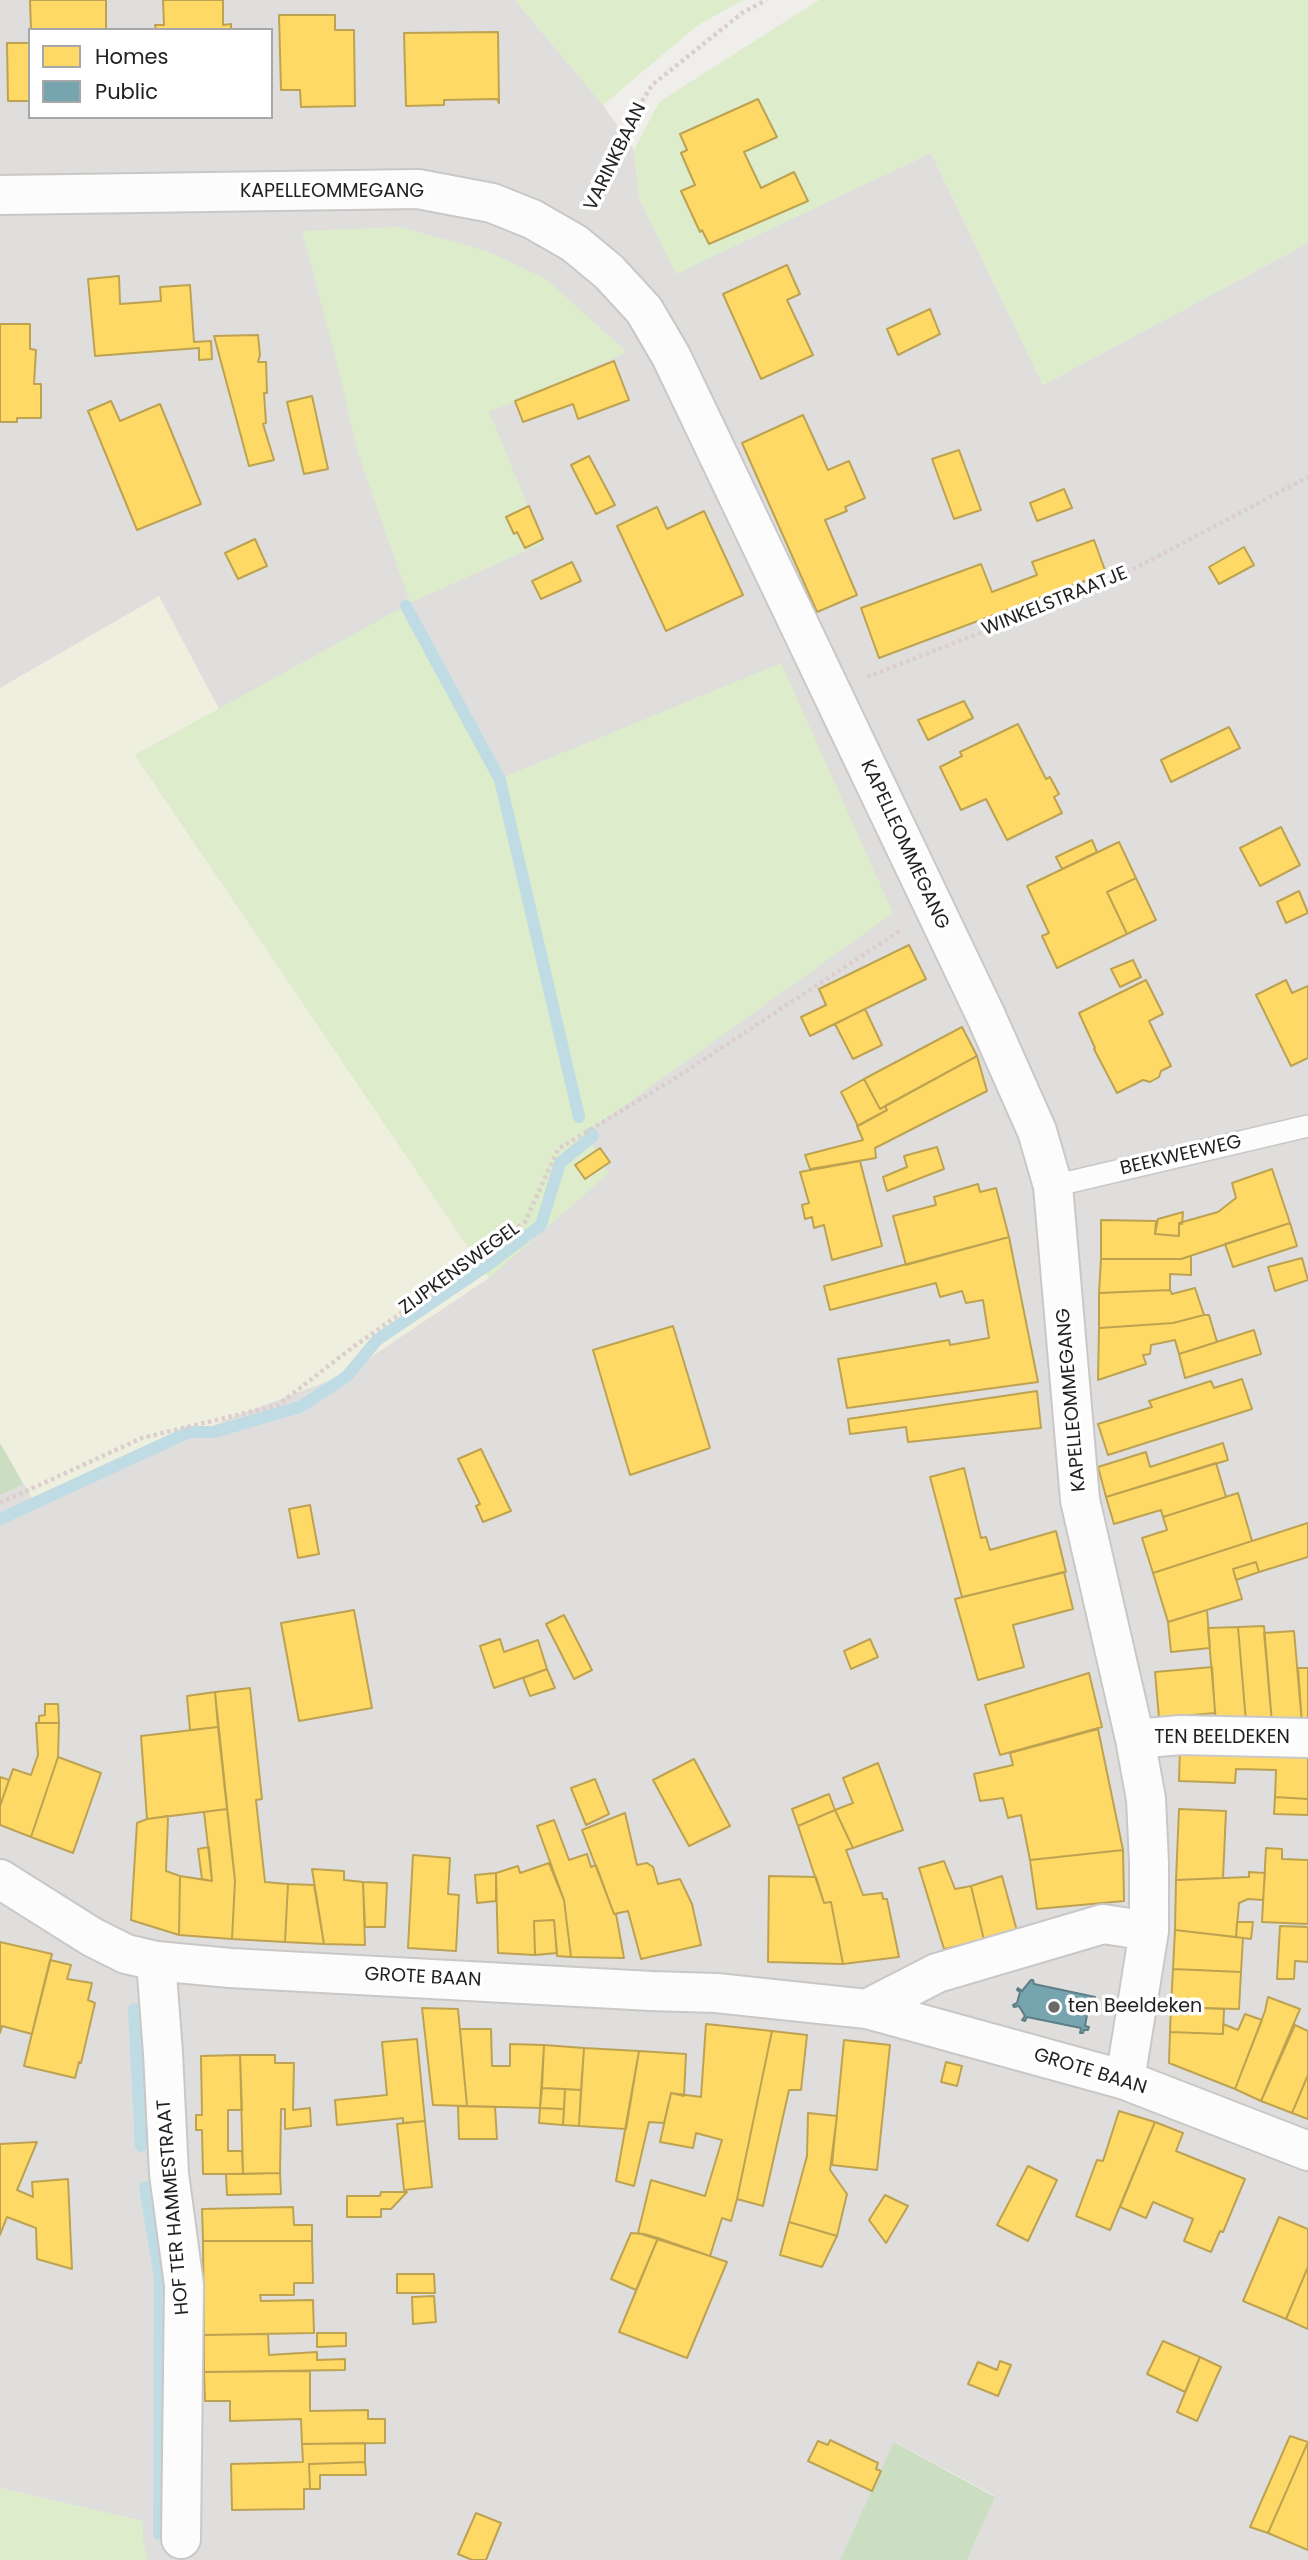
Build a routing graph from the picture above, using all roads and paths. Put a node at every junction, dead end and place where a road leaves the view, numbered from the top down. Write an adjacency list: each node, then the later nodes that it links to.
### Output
1 (765, 0): 3 (path, VARINKBAAN)
2 (0, 195): 3 (street, KAPELLEOMMEGANG)
3 (574, 243): 5 (street, KAPELLEOMMEGANG)
4 (1308, 477): 5 (path, WINKELSTRAATJE)
5 (831, 691): 6 (street, KAPELLEOMMEGANG)
6 (935, 909): 8 (street, KAPELLEOMMEGANG); 9 (path, ZIJPKENSWEGEL)
7 (1308, 1126): 8 (lane, BEEKWEEWEG)
8 (1053, 1186): 11 (street, KAPELLEOMMEGANG)
9 (0, 1503)
10 (1308, 1738): 11 (street, TEN BEELDEKEN)
11 (1135, 1739): 13 (street, KAPELLEOMMEGANG)
12 (0, 1879): 14 (street, GROTE BAAN)
13 (1149, 1931): 15 (street); 16 (street, KAPELLEOMMEGANG)
14 (156, 1961): 15 (street, GROTE BAAN); 18 (street, HOF TER HAMMESTRAAT)
15 (867, 2009): 16 (street, GROTE BAAN)
16 (1125, 2080): 17 (street, GROTE BAAN)
17 (1308, 2151)
18 (181, 2539)

